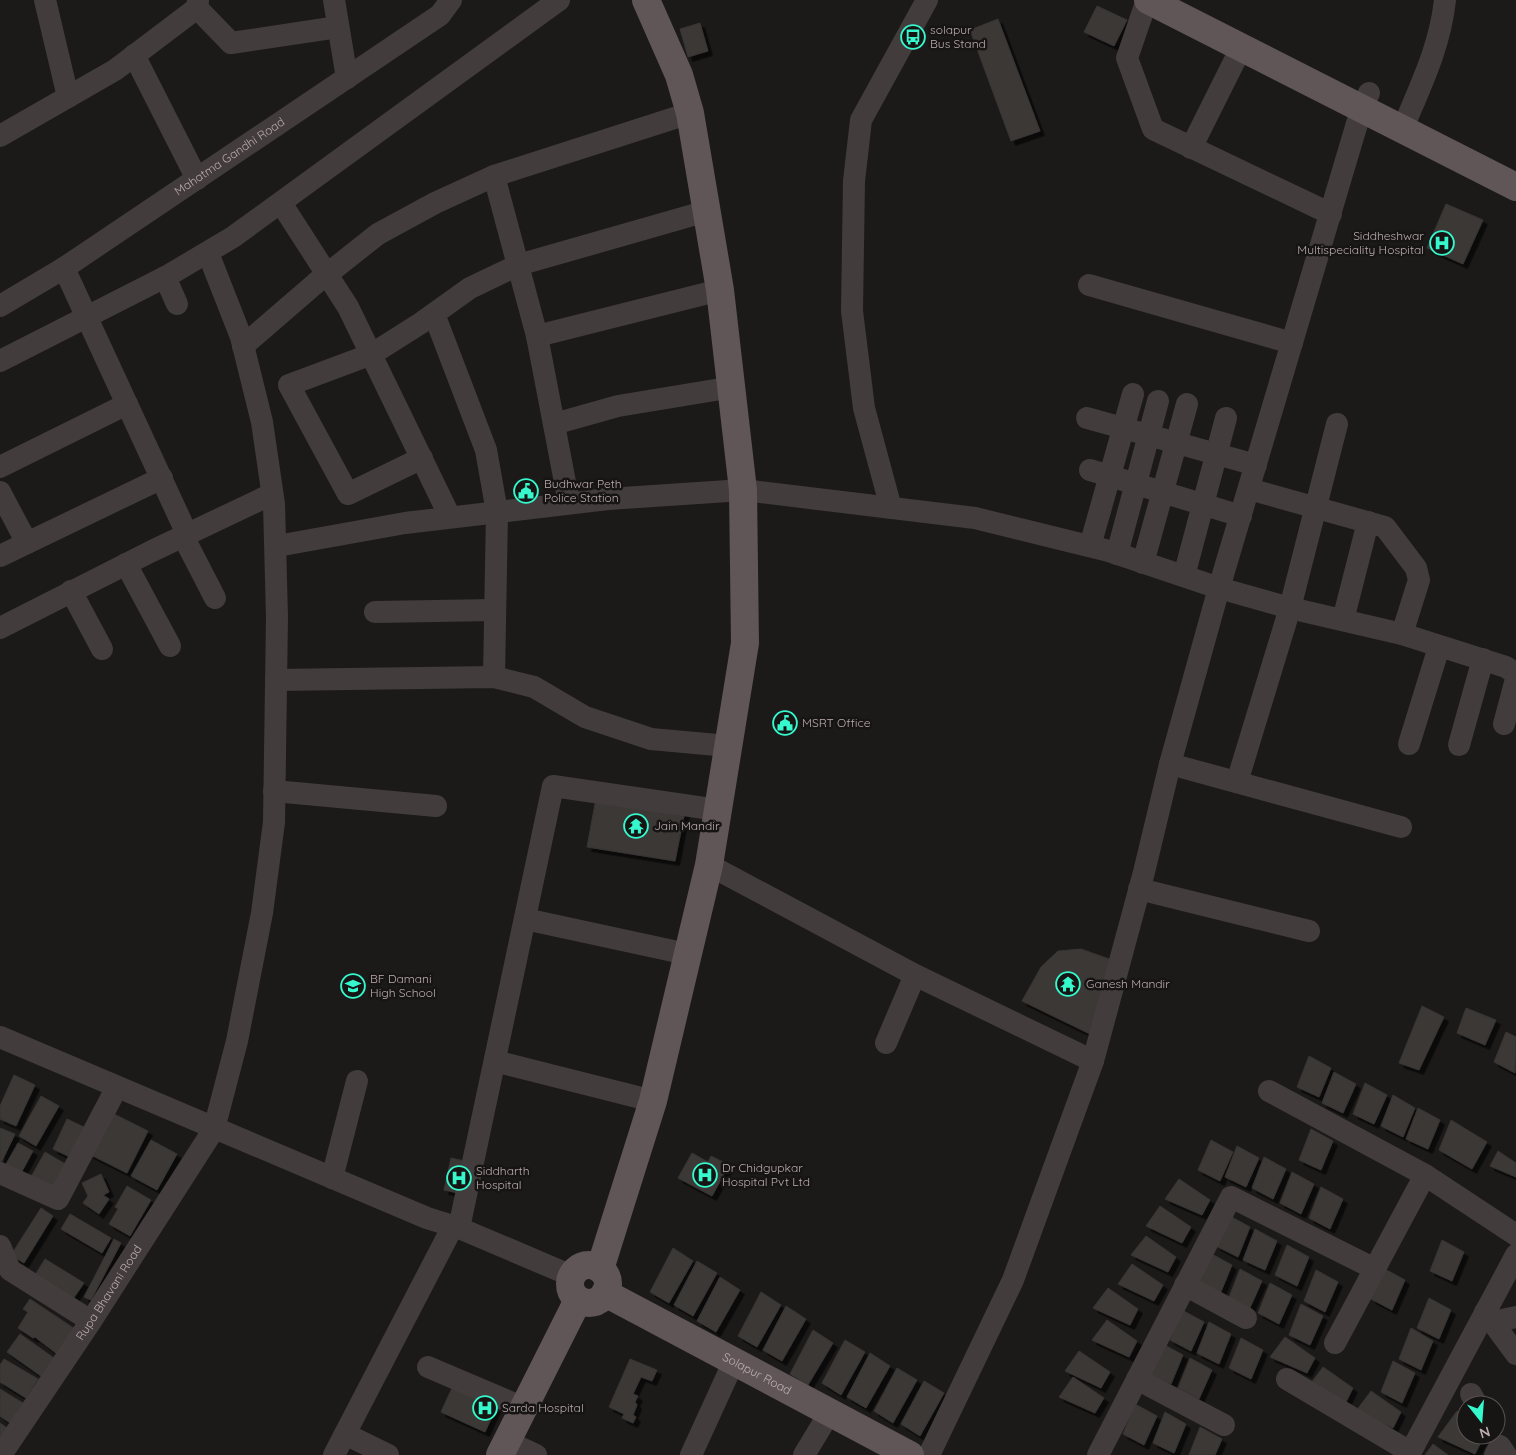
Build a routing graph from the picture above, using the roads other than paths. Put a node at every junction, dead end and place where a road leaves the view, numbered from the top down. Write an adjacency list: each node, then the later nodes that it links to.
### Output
1 (45, 0): 15 (street)
2 (334, 0): 11 (street)
3 (451, 0): 14 (street, Mahatma Gandhi Road)
4 (559, 0): 25 (street)
5 (646, 0): 17 (main road)
6 (927, 0): 71 (street)
7 (1147, 0): 12 (main road); 20 (street)
8 (1183, 0): 16 (main road)
9 (1445, 0): 18 (street)
10 (197, 4): 11 (street); 13 (street)
11 (338, 28): 14 (street)
12 (1241, 48): 16 (main road); 20 (street)
13 (134, 55): 15 (street); 23 (street)
14 (347, 78): 23 (street, Mahatma Gandhi Road)
15 (68, 97): 19 (street)
16 (1365, 101): 18 (main road); 27 (street)
17 (690, 114): 22 (street); 26 (main road)
18 (1405, 122): 21 (main road); 24 (main road)
19 (0, 136)
20 (1191, 148): 27 (street)
21 (1516, 167)
22 (494, 176): 29 (street); 31 (street)
23 (197, 179): 30 (street, Mahatma Gandhi Road)
24 (1516, 187)
25 (281, 203): 28 (street); 31 (street)
26 (707, 211): 29 (street); 34 (main road)
27 (1330, 214): 40 (street)
28 (208, 253): 32 (street); 41 (street, Rupa Bhavani Road)
29 (518, 265): 37 (street); 39 (street)
30 (64, 268): 36 (street, Mahatma Gandhi Road); 38 (street)
31 (327, 274): 41 (street); 42 (street)
32 (165, 277): 35 (street); 38 (street)
33 (1089, 285): 40 (street)
34 (720, 290): 39 (street); 44 (main road)
35 (177, 304)
36 (0, 306)
37 (434, 314): 42 (street); 72 (street)
38 (88, 318): 43 (street); 47 (street)
39 (537, 336): 51 (street)
40 (1292, 343): 58 (street)
41 (243, 346): 67 (street, Rupa Bhavani Road)
42 (372, 354): 57 (street); 57 (street)
43 (0, 361)
44 (733, 387): 51 (street); 64 (main road)
45 (1133, 394): 53 (street)
46 (1158, 401): 54 (street)
47 (128, 404): 59 (street); 61 (street)
48 (1188, 404): 55 (street)
49 (1087, 418): 53 (street)
50 (1226, 418): 56 (street)
51 (554, 424): 68 (street)
52 (1337, 424): 70 (street)
53 (1123, 428): 54 (street); 60 (street)
54 (1149, 435): 55 (street); 62 (street)
55 (1176, 443): 56 (street); 66 (street)
56 (1217, 454): 58 (street); 69 (street)
57 (422, 458): 74 (street)
58 (1256, 465): 63 (street)
59 (0, 467)
60 (1100, 473): 62 (street); 79 (street)
61 (162, 478): 76 (street); 77 (street)
62 (1136, 484): 66 (street); 80 (street)
63 (1250, 488): 70 (street); 73 (street)
64 (743, 490): 68 (street); 71 (street); 105 (main road)
65 (0, 492): 77 (street)
66 (1163, 492): 69 (street); 82 (street)
67 (272, 494): 76 (street); 78 (street, Rupa Bhavani Road)
68 (569, 503): 72 (street)
69 (1203, 504): 73 (street); 84 (street)
70 (1316, 507): 75 (street); 88 (street)
71 (891, 508): 79 (street)
72 (497, 512): 74 (street); 89 (street)
73 (1241, 516): 85 (street)
74 (450, 517): 78 (street)
75 (1368, 522): 91 (street); 93 (street)
76 (185, 535): 83 (street); 87 (street)
77 (27, 542): 81 (street)
78 (277, 546): 101 (street, Rupa Bhavani Road)
79 (1090, 546): 80 (street)
80 (1117, 554): 82 (street)
81 (0, 556)
82 (1143, 562): 84 (street)
83 (126, 564): 86 (street); 94 (street)
84 (1184, 576): 85 (street)
85 (1219, 588): 88 (street); 106 (street)
86 (71, 591): 92 (street); 96 (street)
87 (215, 598)
88 (1290, 608): 91 (street); 107 (street)
89 (495, 610): 90 (street); 99 (street)
90 (375, 612)
91 (1343, 620): 93 (street)
92 (0, 628)
93 (1402, 634): 95 (street)
94 (170, 646)
95 (1439, 647): 97 (street); 103 (street)
96 (102, 649)
97 (1484, 659): 98 (street); 104 (street)
98 (1516, 674)
99 (494, 677): 101 (street); 105 (street)
100 (1516, 679): 102 (street)
101 (276, 680): 108 (street, Rupa Bhavani Road)
102 (1504, 724)
103 (1409, 744)
104 (1458, 745)
105 (728, 746): 110 (main road)
106 (1170, 764): 107 (street); 113 (street)
107 (1237, 782): 111 (street)
108 (274, 791): 109 (street); 126 (street, Rupa Bhavani Road)
109 (436, 806)
110 (718, 810): 112 (main road); 114 (street)
111 (1401, 827)
112 (709, 865): 116 (main road); 117 (street)
113 (1139, 890): 115 (street); 121 (street)
114 (525, 919): 116 (street); 120 (street)
115 (1309, 931)
116 (687, 954): 125 (main road)
117 (915, 975): 119 (street); 121 (street)
118 (0, 1037): 123 (street)
119 (886, 1043)
120 (495, 1061): 125 (street); 130 (street)
121 (1093, 1061): 159 (street)
122 (357, 1081): 129 (street)
123 (117, 1087): 126 (street); 127 (street)
124 (1269, 1091): 128 (street)
125 (653, 1101): 136 (main road)
126 (214, 1128): 129 (street); 140 (street, Rupa Bhavani Road)
127 (0, 1173)
128 (1425, 1175): 131 (street); 134 (street)
129 (332, 1178): 130 (street)
130 (456, 1227): 136 (street); 150 (street)
131 (1516, 1235)
132 (0, 1246): 140 (street)
133 (1516, 1255): 137 (street)
134 (1375, 1269): 135 (street); 141 (street)
135 (1185, 1285): 139 (street); 145 (street)
136 (590, 1288): 143 (main road, Solapur Road); 147 (main road); 151 (main road)
137 (1489, 1317): 138 (street); 142 (street); 152 (street)
138 (1516, 1317)
139 (1246, 1318)
140 (91, 1321): 153 (street, Rupa Bhavani Road)
141 (1335, 1343)
142 (1516, 1354)
143 (734, 1362): 148 (main road, Solapur Road); 156 (street)
144 (428, 1366): 147 (street)
145 (1137, 1379): 149 (street); 160 (street)
146 (1287, 1379): 152 (street)
147 (524, 1408): 151 (main road)
148 (830, 1412): 157 (street); 158 (main road, Solapur Road)
149 (1224, 1425)
150 (344, 1434): 154 (street); 155 (street)
151 (518, 1453)
152 (1409, 1454)
153 (1, 1455)
154 (334, 1455)
155 (388, 1455)
156 (691, 1455)
157 (804, 1455)
158 (910, 1455)
159 (929, 1455)
160 (1098, 1455)

